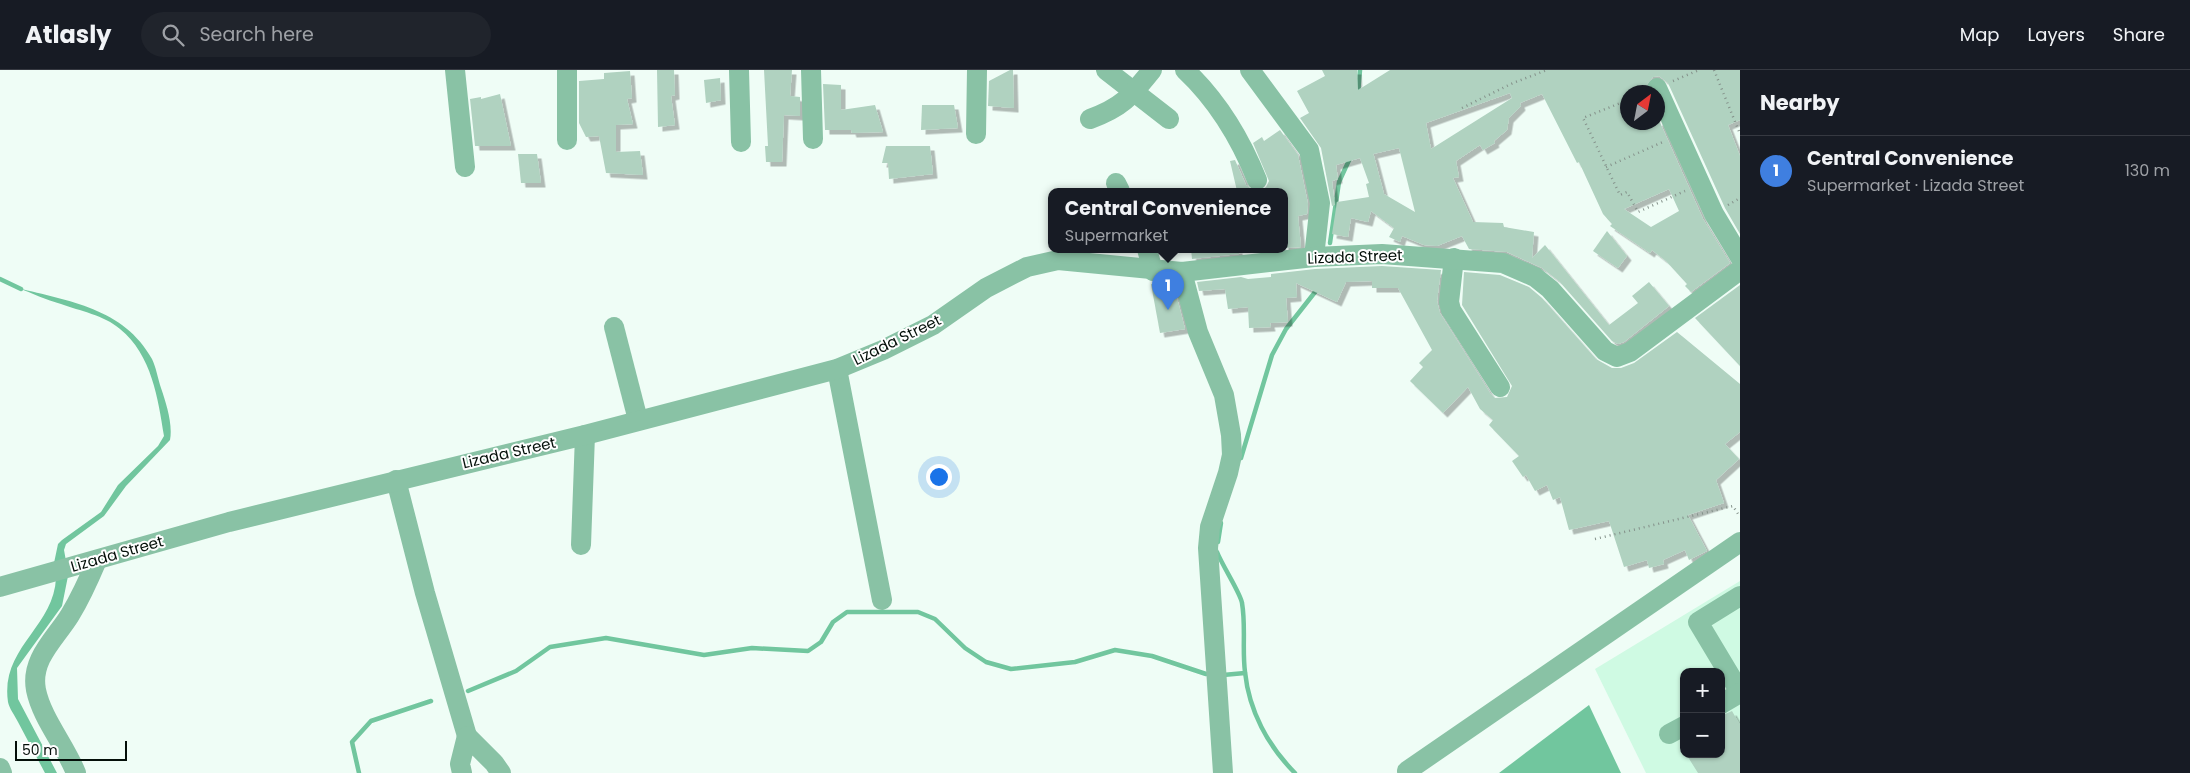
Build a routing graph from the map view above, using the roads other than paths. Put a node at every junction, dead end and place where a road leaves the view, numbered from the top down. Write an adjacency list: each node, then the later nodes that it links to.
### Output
1 (455, 70): 18 (street)
2 (567, 70): 16 (street)
3 (739, 70): 17 (street)
4 (811, 70): 15 (street)
5 (977, 70): 14 (street)
6 (1106, 70): 10 (street)
7 (1152, 70): 10 (street)
8 (1185, 70): 19 (street)
9 (1250, 70): 21 (street)
10 (1135, 91): 12 (street); 13 (street)
11 (1665, 106): 22 (street)
12 (1090, 119)
13 (1169, 120)
14 (976, 134)
15 (813, 139)
16 (567, 140)
17 (741, 142)
18 (465, 167)
19 (1257, 180)
20 (1148, 253): 25 (street)
21 (1314, 257): 23 (street, Lizada Street); 26 (street, Lizada Street)
22 (1740, 257)
23 (1454, 258): 24 (street, Lizada Street); 29 (street)
24 (1740, 270)
25 (1153, 271): 26 (street, Lizada Street); 28 (street, Lizada Street)
26 (1182, 272): 48 (street)
27 (614, 327): 30 (street)
28 (837, 369): 30 (street, Lizada Street); 38 (street)
29 (1500, 387)
30 (638, 420): 31 (street, Lizada Street)
31 (585, 435): 32 (street, Lizada Street); 34 (street)
32 (396, 480): 35 (street, Lizada Street); 41 (street)
33 (1740, 542): 43 (street)
34 (581, 546)
35 (97, 560): 36 (street, Lizada Street); 45 (street)
36 (0, 586)
37 (1740, 596): 39 (street)
38 (882, 600)
39 (1740, 693): 40 (street)
40 (1725, 702)
41 (468, 736): 46 (street); 47 (street)
42 (0, 768): 44 (street)
43 (1407, 771)
44 (2, 773)
45 (76, 773)
46 (462, 773)
47 (501, 773)
48 (1223, 773)

